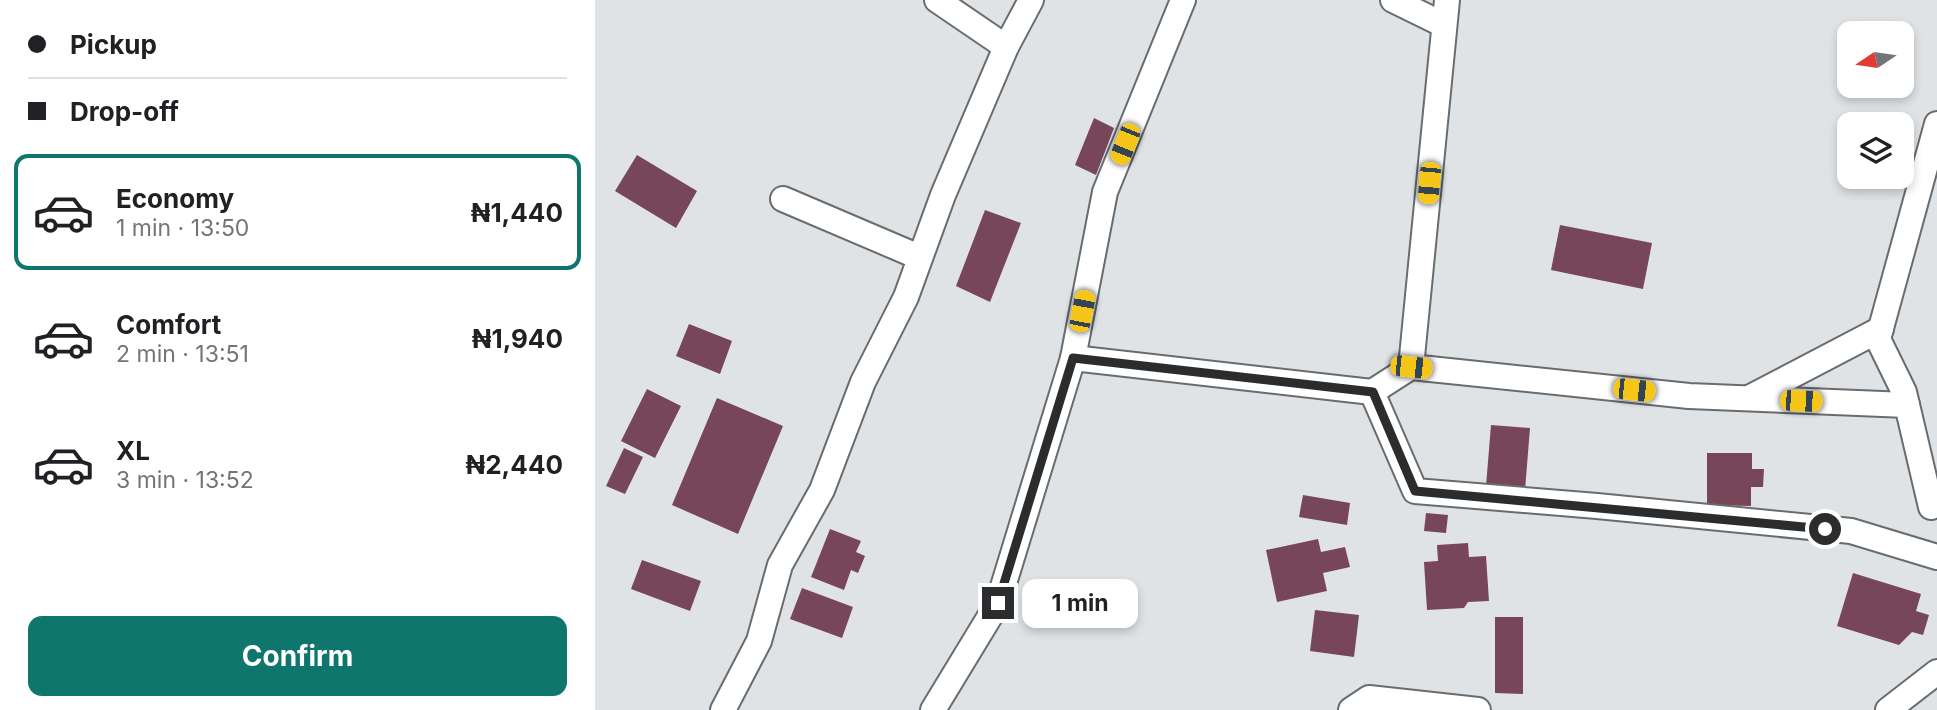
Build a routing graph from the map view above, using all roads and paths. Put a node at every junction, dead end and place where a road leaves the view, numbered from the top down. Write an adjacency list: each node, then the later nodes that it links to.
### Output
1 (937, 0): 7 (street)
2 (1031, 0): 7 (street)
3 (1183, 0): 12 (street)
4 (1393, 0): 6 (street)
5 (1447, 0): 6 (street)
6 (1444, 25): 13 (street)
7 (1006, 47): 10 (street)
8 (1937, 124): 11 (street)
9 (783, 199): 10 (street)
10 (919, 257): 20 (street)
11 (1881, 329): 15 (street); 16 (street)
12 (1073, 358): 14 (street); 21 (street)
13 (1411, 367): 14 (street); 15 (street)
14 (1373, 392): 18 (street)
15 (1748, 399): 16 (street)
16 (1907, 405): 17 (street)
17 (1931, 507)
18 (1937, 557)
19 (1937, 672): 24 (street)
20 (723, 710)
21 (933, 710)
22 (1351, 710): 23 (street)
23 (1478, 710)
24 (1888, 710)

